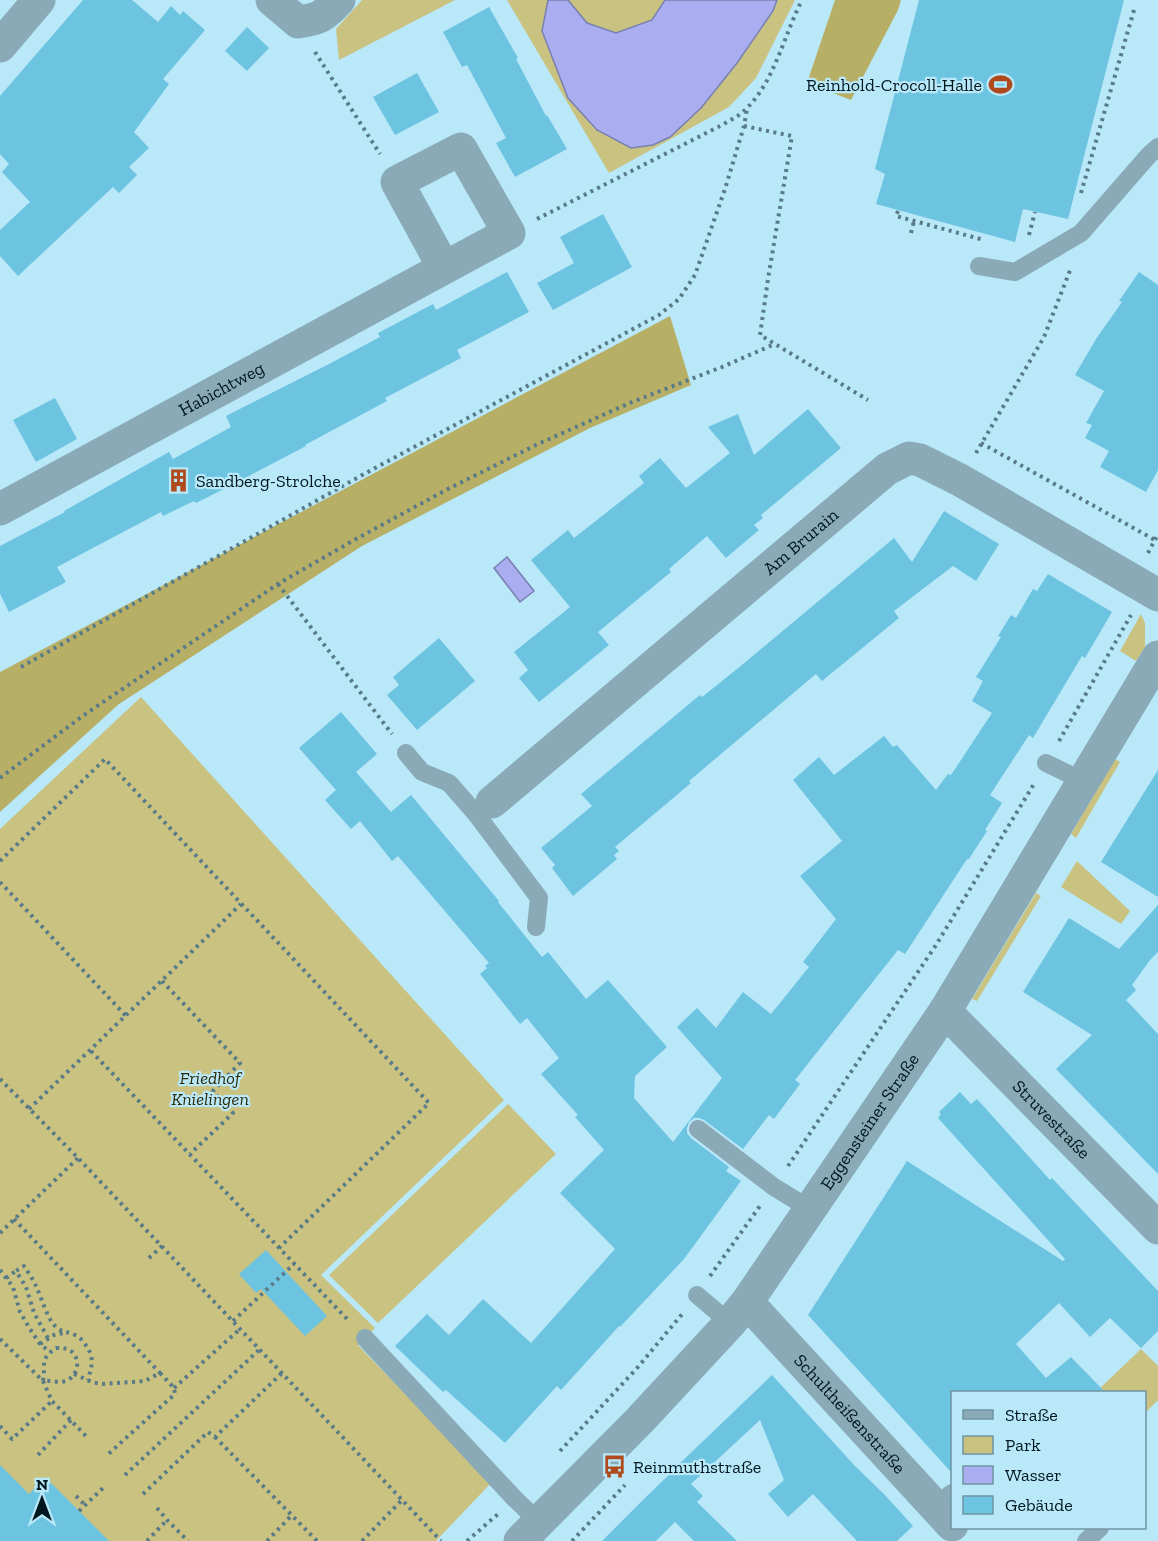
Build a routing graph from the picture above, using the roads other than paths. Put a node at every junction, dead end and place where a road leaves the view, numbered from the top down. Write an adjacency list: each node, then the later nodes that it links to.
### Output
1 (39, 0): 4 (street)
2 (272, 0): 3 (street)
3 (339, 0)
4 (0, 46)
5 (1158, 147): 6 (lane)
6 (978, 266)
7 (444, 268): 7 (street, Habichtweg); 8 (street, Habichtweg)
8 (0, 509)
9 (1152, 592): 14 (street, Am Brurain)
10 (1158, 657): 13 (street, Eggensteiner Straße)
11 (406, 753): 14 (lane)
12 (1046, 763): 13 (lane)
13 (1083, 781): 16 (street, Eggensteiner Straße)
14 (484, 809): 15 (lane)
15 (536, 927)
16 (945, 1011): 18 (street, Eggensteiner Straße); 19 (street, Struvestraße)
17 (698, 1129): 18 (lane)
18 (810, 1209): 21 (street, Eggensteiner Straße)
19 (1158, 1228)
20 (697, 1295): 21 (lane)
21 (738, 1312): 23 (street, Schultheißenstraße); 25 (street, Eggensteiner Straße)
22 (365, 1338): 25 (lane)
23 (949, 1513)
24 (1098, 1529): 26 (lane)
25 (530, 1531)
26 (1086, 1541)

